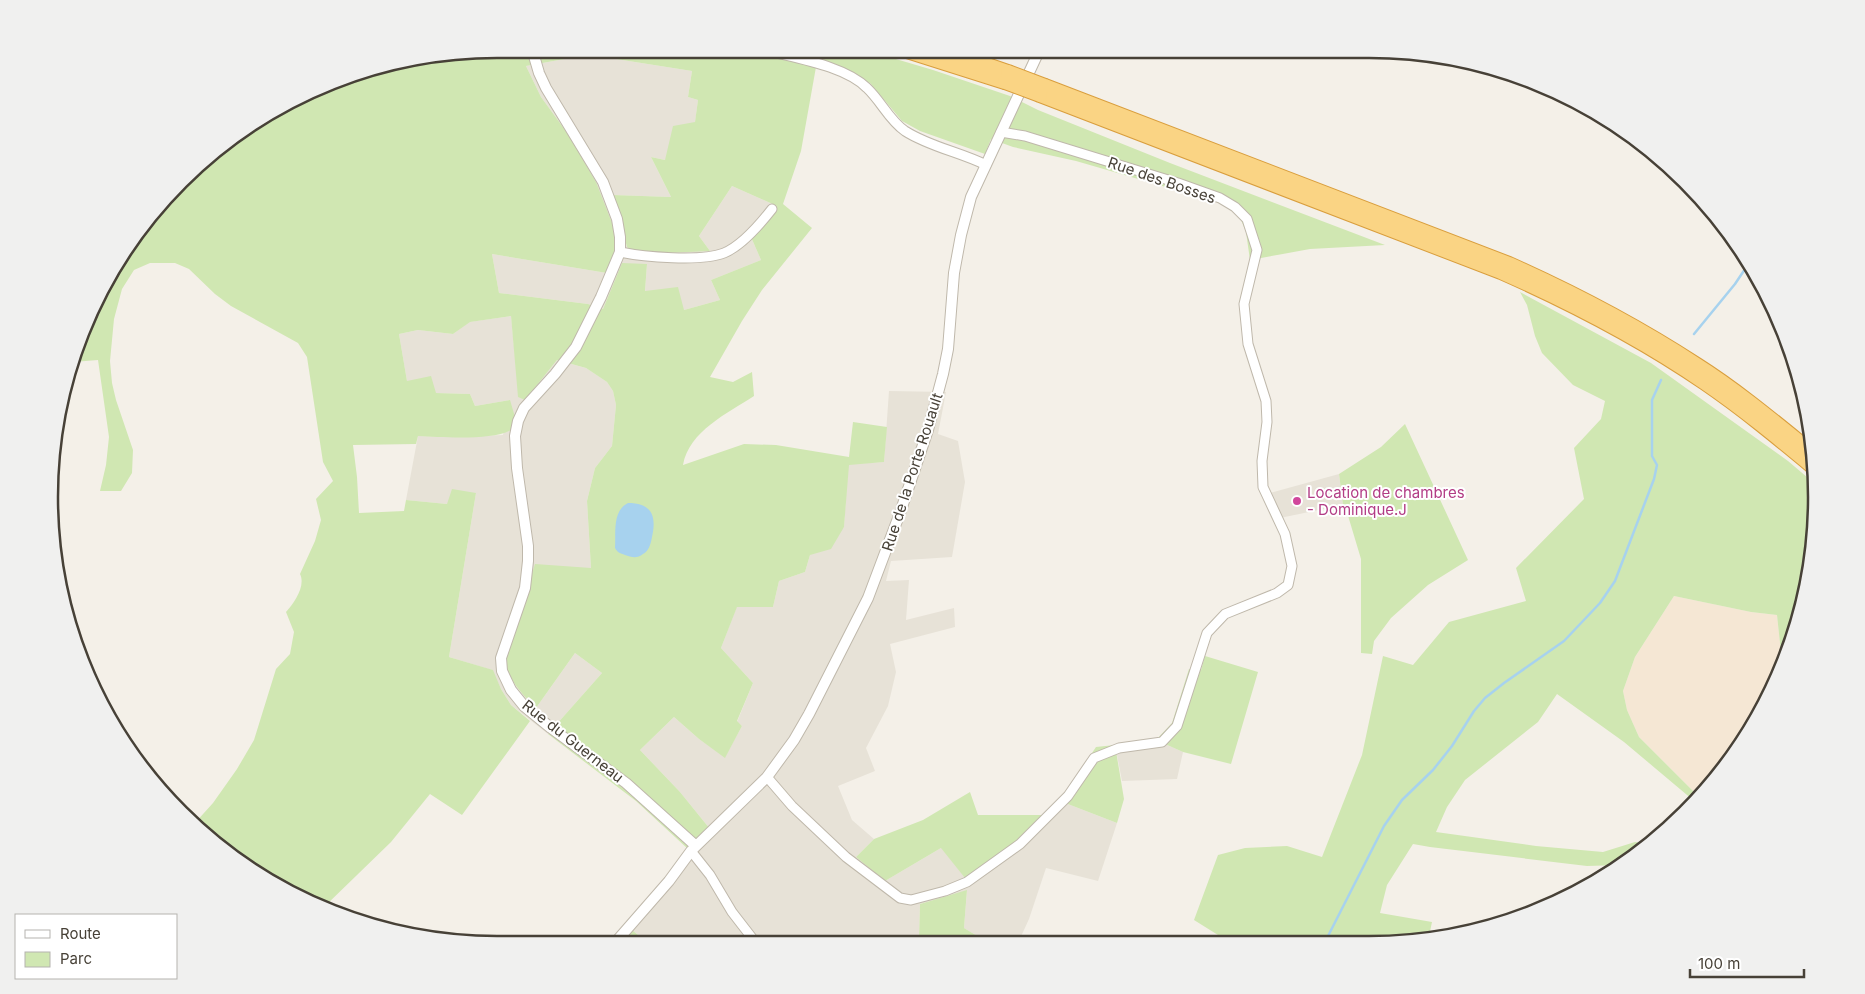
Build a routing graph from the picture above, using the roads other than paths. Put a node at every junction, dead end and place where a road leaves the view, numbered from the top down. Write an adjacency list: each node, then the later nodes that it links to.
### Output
1 (535, 58): 11 (street)
2 (794, 58): 9 (street)
3 (935, 58): 6 (highway)
4 (962, 58): 6 (highway)
5 (1036, 58): 8 (street, Rue de la Porte Rouault)
6 (1006, 77): 7 (highway, bridge)
7 (1042, 91): 12 (highway); 13 (highway)
8 (1001, 132): 9 (street, Rue de la Porte Rouault); 14 (street, Rue des Bosses)
9 (986, 165): 14 (street, Rue de la Porte Rouault)
10 (772, 208): 11 (street)
11 (620, 252): 15 (street, Rue du Guerneau)
12 (1805, 446)
13 (1806, 461)
14 (767, 777): 15 (street, Rue de la Porte Rouault)
15 (693, 848): 16 (street, Rue de la Porte Rouault); 17 (street)
16 (621, 936)
17 (751, 936)

